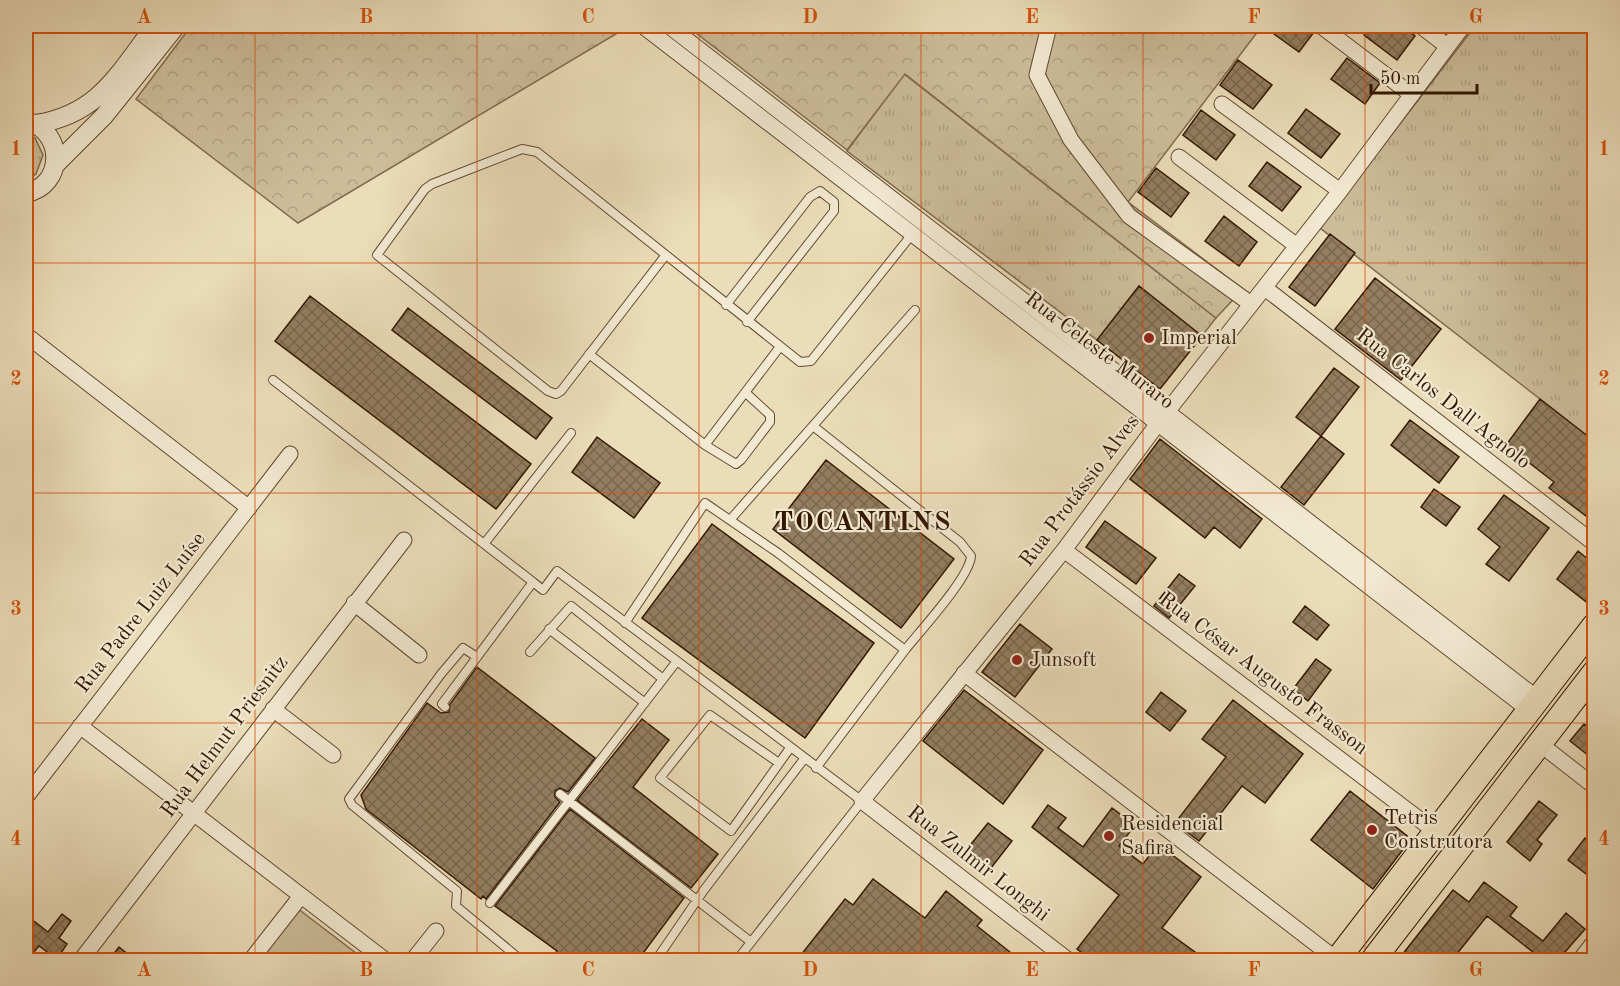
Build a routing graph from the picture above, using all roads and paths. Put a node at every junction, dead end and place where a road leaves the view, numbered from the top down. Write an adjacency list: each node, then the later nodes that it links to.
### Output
1 (155, 26): 12 (street)
2 (176, 26): 14 (street)
3 (643, 26): 19 (street, Rua Celeste Muraro)
4 (669, 26): 18 (street, Rua Celeste Muraro)
5 (1049, 26): 23 (street)
6 (1321, 26): 10 (street)
7 (1421, 26): 9 (street)
8 (1463, 26): 9 (street, Rua Protássio Alves)
9 (1448, 46): 10 (street, Rua Protássio Alves)
10 (1412, 95): 16 (street, Rua Protássio Alves)
11 (1222, 105): 16 (street)
12 (31, 122): 14 (street)
13 (1179, 157): 20 (street)
14 (56, 164): 15 (street)
15 (32, 191): 17 (street)
16 (1340, 191): 20 (street, Rua Protássio Alves)
17 (26, 206)
18 (922, 223): 19 (lane); 32 (street, Rua Celeste Muraro)
19 (912, 235): 28 (lane); 32 (street, Rua Celeste Muraro)
20 (1297, 246): 22 (street, Rua Protássio Alves)
21 (665, 256): 24 (lane); 29 (lane); 29 (lane)
22 (1265, 288): 23 (street, Rua Protássio Alves); 40 (street, Rua Carlos Dall'Agnolo)
23 (1251, 304): 32 (street, Rua Protássio Alves)
24 (726, 305): 26 (lane); 26 (lane)
25 (915, 310): 33 (lane)
26 (747, 322): 28 (lane)
27 (26, 336): 37 (street)
28 (779, 348): 31 (lane)
29 (589, 354): 35 (lane)
30 (273, 380): 41 (lane)
31 (746, 393): 35 (lane); 35 (lane)
32 (1164, 416): 42 (street, Rua Protássio Alves); 60 (street, Rua Celeste Muraro)
33 (813, 426): 38 (lane); 49 (lane)
34 (571, 433): 41 (lane)
35 (705, 445)
36 (290, 454): 37 (street, Rua Padre Luiz Luíse)
37 (249, 508): 64 (street, Rua Padre Luiz Luíse)
38 (730, 520): 45 (lane); 49 (lane)
39 (404, 540): 44 (street, Rua Helmut Priesnitz)
40 (1594, 543)
41 (484, 544): 43 (lane)
42 (1064, 550): 56 (street, Rua Protássio Alves); 79 (street, Rua César Augusto Frasson)
43 (533, 582): 45 (lane); 52 (lane)
44 (354, 603): 51 (street); 62 (street, Rua Helmut Priesnitz)
45 (625, 623): 55 (lane)
46 (1594, 626): 53 (main road)
47 (549, 629): 50 (lane); 58 (lane); 59 (lane)
48 (1594, 649): 53 (main road)
49 (906, 650): 71 (lane)
50 (530, 652)
51 (419, 655)
52 (477, 657): 61 (lane); 90 (lane)
53 (1569, 658): 60 (main road)
54 (1594, 660): 63 (main road)
55 (677, 661): 58 (lane); 67 (lane)
56 (964, 673): 76 (street, Rua Protássio Alves); 94 (street)
57 (1594, 673): 63 (main road)
58 (663, 679): 59 (lane)
59 (645, 703): 75 (lane)
60 (1534, 705): 65 (main road)
61 (445, 707)
62 (273, 709): 68 (street); 77 (street, Rua Helmut Priesnitz)
63 (1556, 724): 66 (main road)
64 (80, 726): 74 (street, Rua Padre Luiz Luíse); 77 (street)
65 (1511, 733): 78 (main road); 79 (main road)
66 (1540, 744): 72 (street); 78 (main road)
67 (790, 748): 69 (lane); 70 (lane)
68 (333, 755)
69 (804, 759): 71 (lane); 81 (lane)
70 (779, 763): 70 (lane)
71 (816, 768): 76 (lane)
72 (1594, 786)
73 (560, 794): 75 (lane)
74 (26, 797)
75 (569, 801): 81 (lane); 82 (lane)
76 (862, 801): 84 (lane, Rua Protássio Alves); 93 (street, Rua Zulmir Longhi)
77 (194, 813): 80 (street); 86 (street, Rua Helmut Priesnitz)
78 (1486, 814): 95 (main road)
79 (1436, 831): 94 (main road)
80 (301, 896): 87 (street); 88 (street)
81 (697, 901): 84 (lane); 91 (lane)
82 (490, 903)
83 (436, 931): 89 (street)
84 (751, 942): 92 (lane, Rua Protássio Alves)
85 (1594, 942): 96 (street)
86 (81, 960)
87 (251, 960)
88 (385, 960)
89 (413, 960)
90 (521, 960)
91 (656, 960)
92 (737, 960)
93 (1068, 960)
94 (1337, 960)
95 (1373, 960)
96 (1580, 960)

